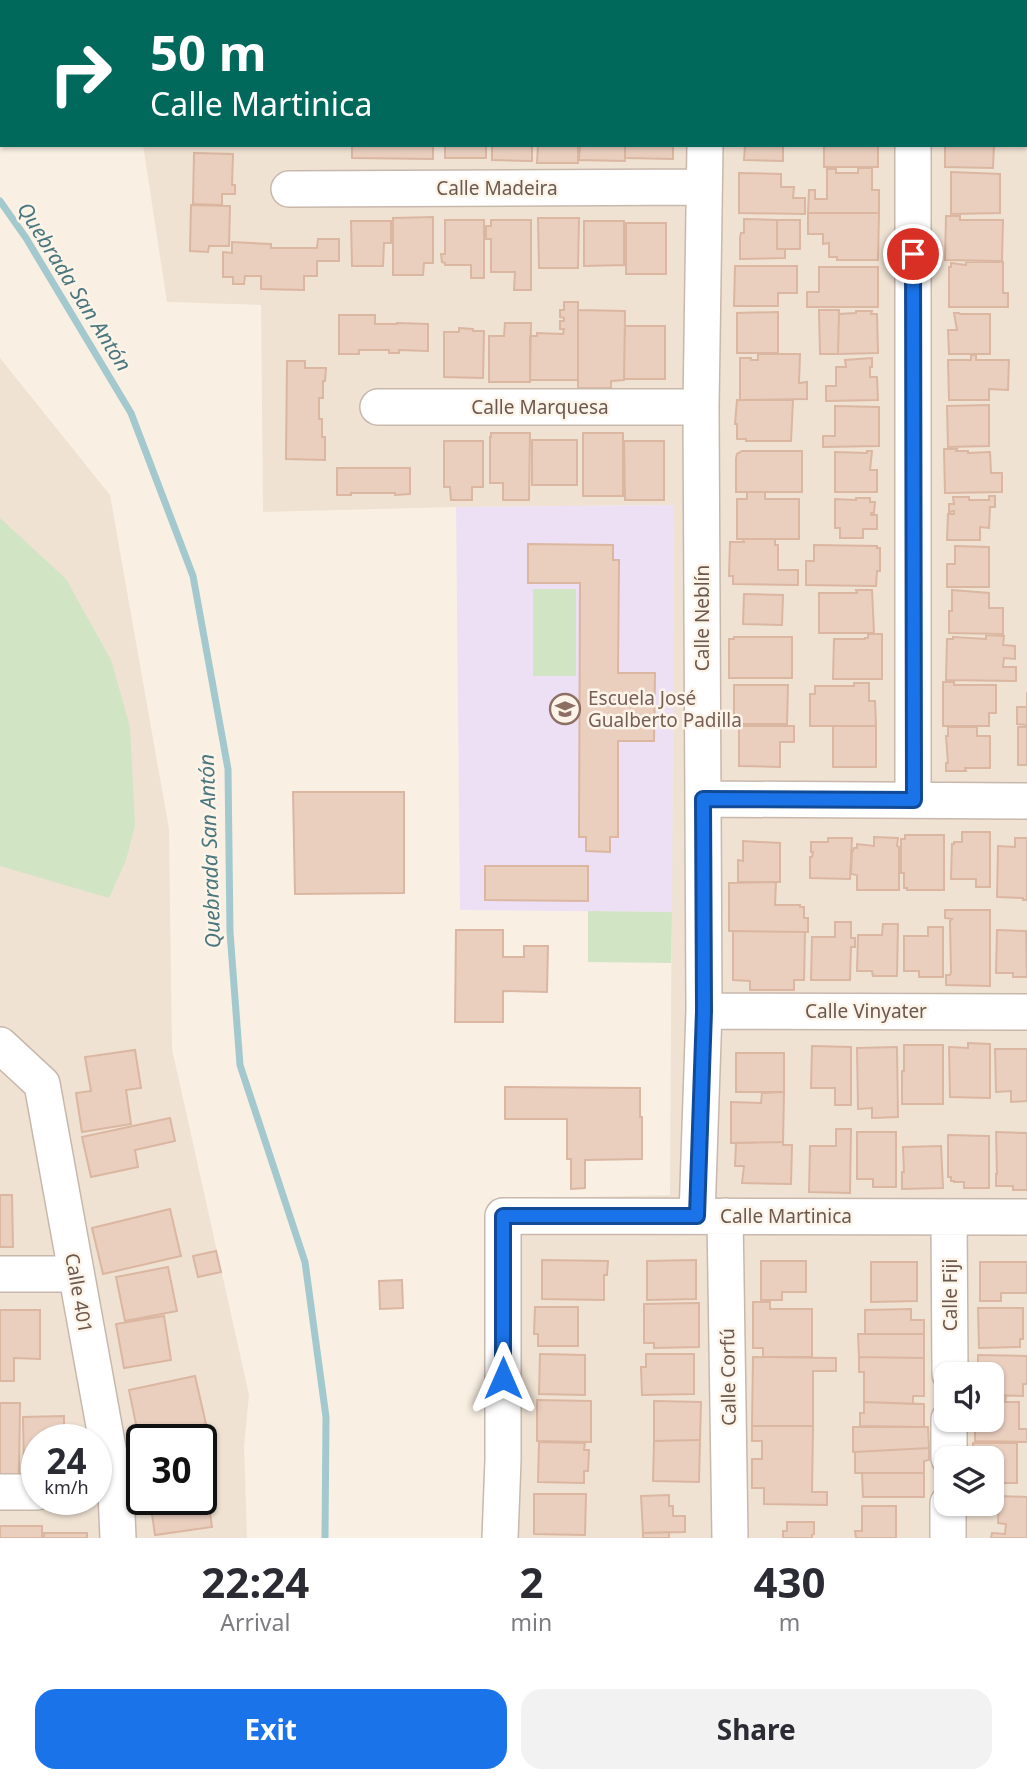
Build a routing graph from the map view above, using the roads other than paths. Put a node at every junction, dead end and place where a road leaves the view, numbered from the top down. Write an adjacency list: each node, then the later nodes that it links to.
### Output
1 (705, 147): 3 (street, Calle Neblín)
2 (913, 147): 8 (street)
3 (704, 187): 4 (street, Calle Madeira); 6 (street, Calle Neblín)
4 (289, 189)
5 (378, 407): 6 (street, Calle Marquesa)
6 (701, 407): 7 (street, Calle Neblín)
7 (703, 799): 8 (street); 10 (street, Calle Neblín)
8 (914, 800): 9 (street)
9 (1027, 801)
10 (704, 1011): 11 (street, Calle Vinyater); 13 (street, Calle Neblín)
11 (1027, 1012)
12 (8, 1052): 17 (street, Calle 401)
13 (711, 1216): 14 (street, Calle Martinica); 25 (street, Calle Martinica); 26 (street, Calle Corfú)
14 (949, 1217): 15 (street, Calle Martinica); 18 (street, Calle Fiji)
15 (1027, 1217)
16 (0, 1274): 17 (street)
17 (76, 1274): 19 (street, Calle 401)
18 (950, 1362)
19 (97, 1424)
20 (0, 1492): 21 (street)
21 (21, 1492)
22 (112, 1515): 24 (street, Calle 401)
23 (948, 1516): 27 (street)
24 (118, 1538)
25 (500, 1538)
26 (730, 1538)
27 (948, 1538)

